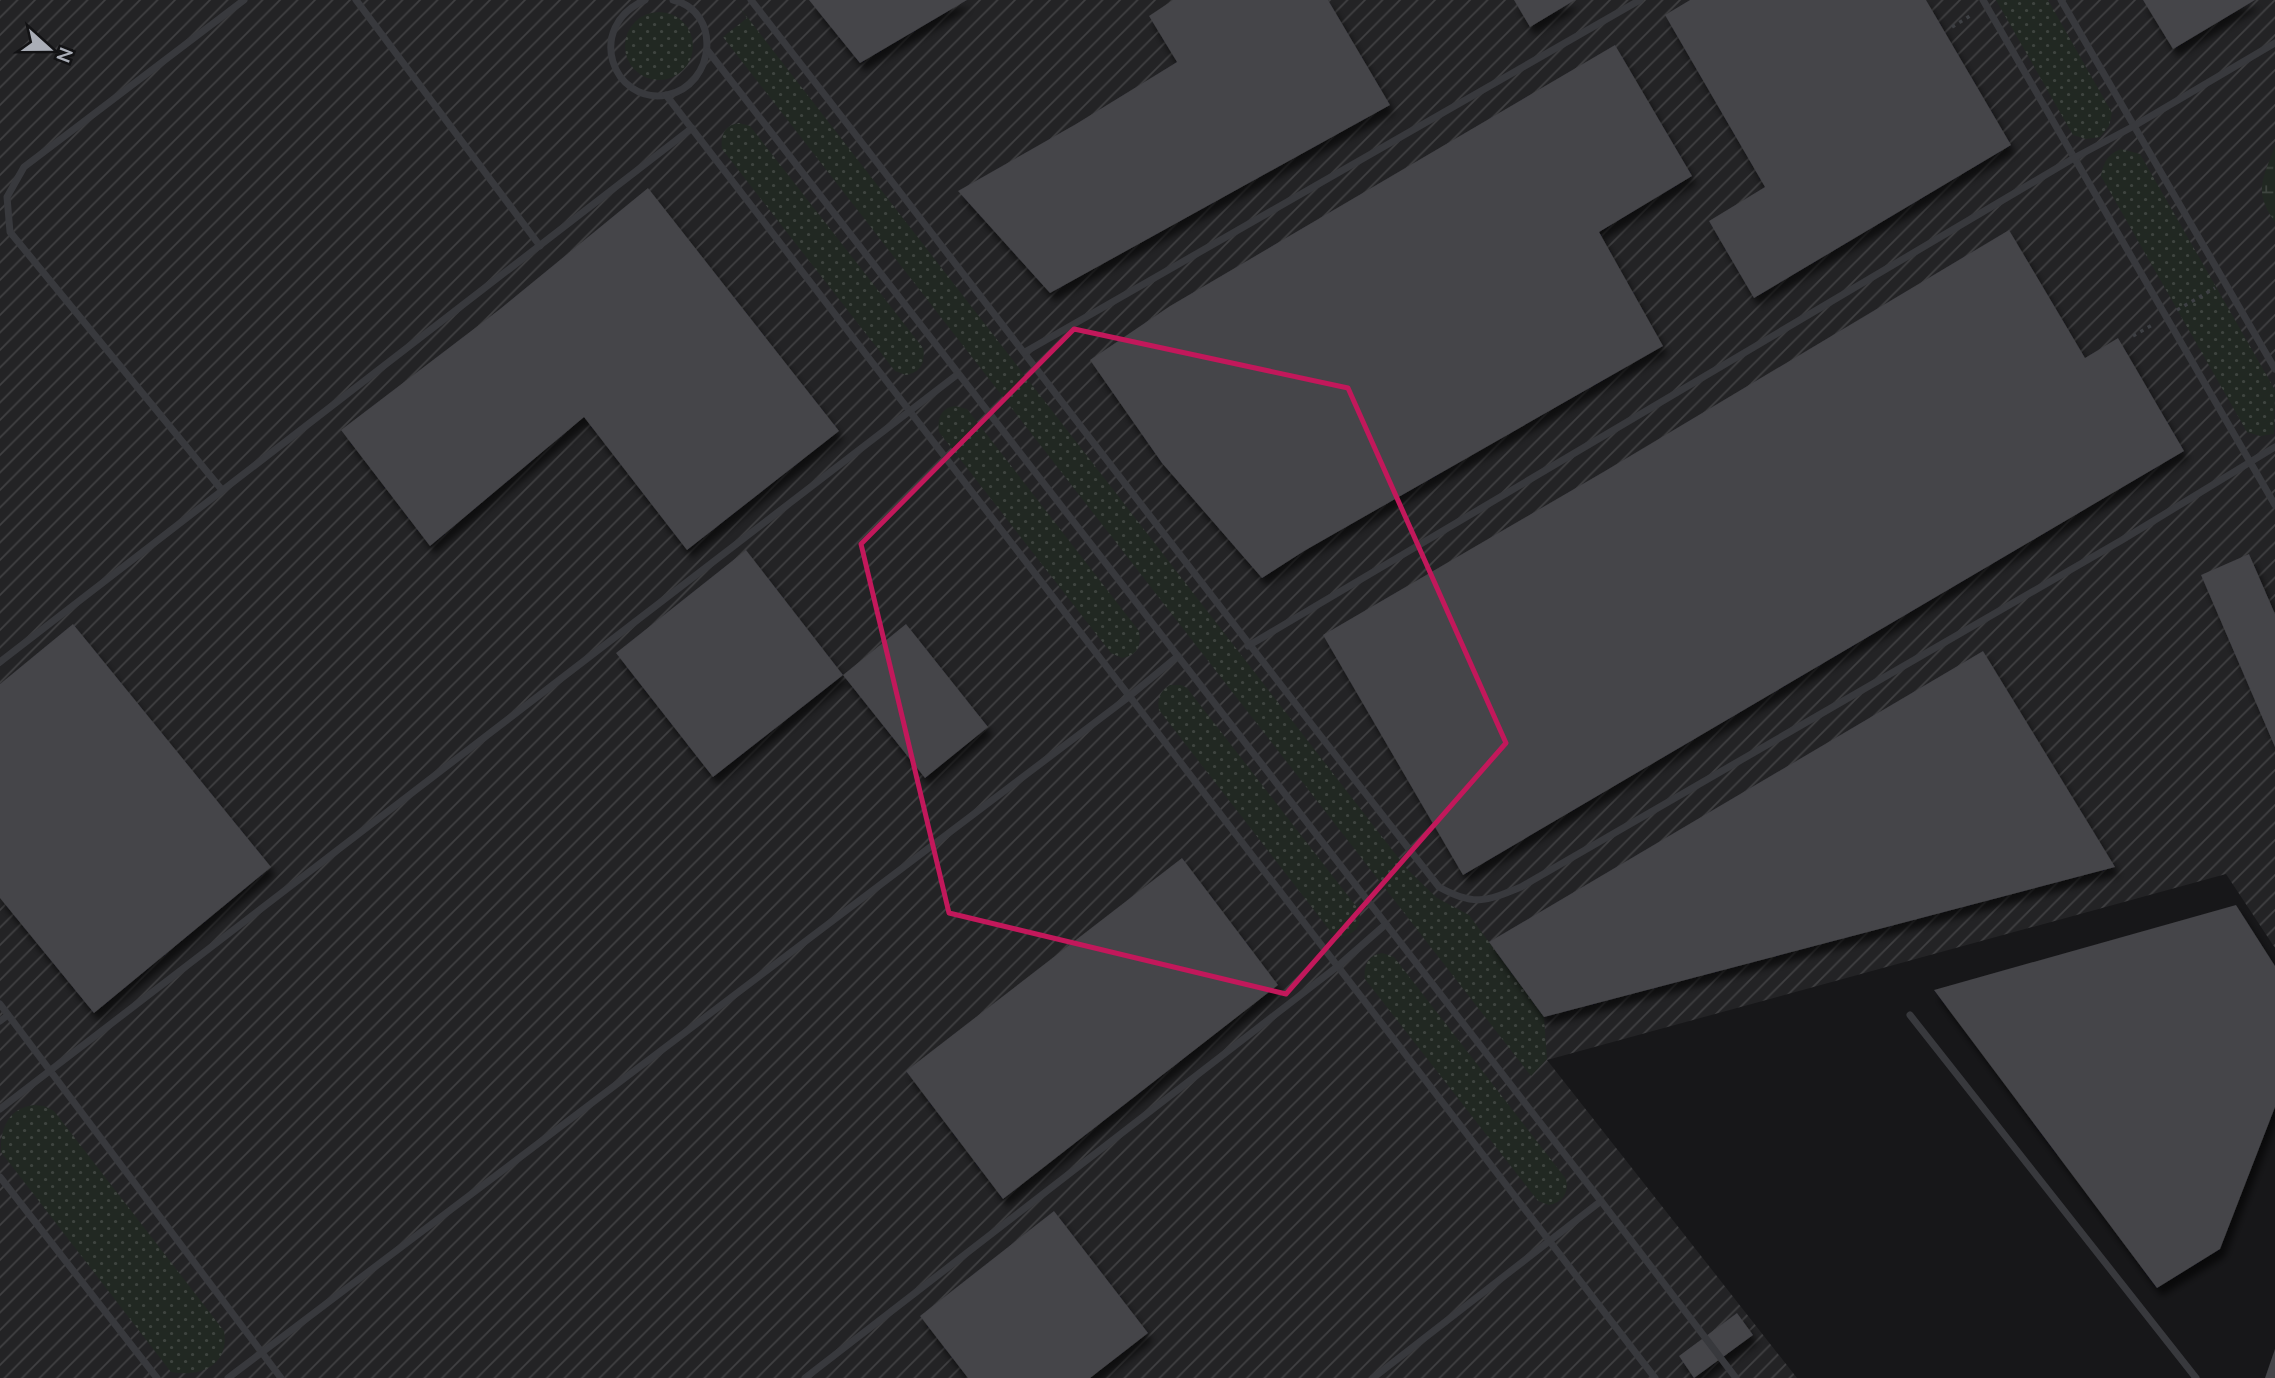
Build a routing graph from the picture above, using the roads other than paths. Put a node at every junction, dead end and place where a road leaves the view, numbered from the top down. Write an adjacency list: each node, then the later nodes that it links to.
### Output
1 (244, 0): 22 (lane)
2 (356, 0): 15 (lane)
3 (645, 0): 11 (lane)
4 (673, 0): 10 (lane)
5 (751, 0): 16 (lane)
6 (1640, 0): 16 (lane)
7 (1983, 0): 14 (lane)
8 (2061, 0): 12 (lane)
9 (2275, 43): 12 (lane)
10 (708, 51): 11 (lane); 18 (lane)
11 (666, 95): 13 (lane)
12 (2134, 126): 14 (lane); 17 (lane)
13 (692, 128): 15 (lane); 19 (lane)
14 (2074, 158): 21 (lane); 24 (lane)
15 (540, 246): 22 (lane)
16 (1025, 352): 24 (lane)
17 (2275, 369)
18 (958, 373): 19 (lane); 25 (lane)
19 (909, 410): 27 (lane); 34 (lane)
20 (2275, 447): 21 (lane)
21 (2249, 462): 23 (lane); 24 (lane)
22 (222, 490): 26 (lane)
23 (2275, 505)
24 (1248, 646)
25 (1178, 656): 27 (lane); 28 (lane)
26 (0, 663)
27 (1129, 696): 29 (lane); 39 (lane)
28 (1386, 924): 29 (lane); 37 (lane)
29 (1338, 966): 38 (lane); 43 (lane)
30 (0, 1004): 31 (lane)
31 (8, 1014): 33 (lane); 34 (lane)
32 (1909, 1016): 47 (lane)
33 (0, 1021)
34 (50, 1069): 35 (lane); 39 (lane)
35 (0, 1109)
36 (0, 1177): 40 (lane)
37 (1601, 1201): 38 (lane); 46 (lane)
38 (1549, 1240): 44 (lane); 45 (lane)
39 (261, 1352): 41 (lane); 42 (lane)
40 (158, 1378)
41 (229, 1378)
42 (281, 1378)
43 (805, 1378)
44 (1373, 1378)
45 (1655, 1378)
46 (1735, 1378)
47 (2196, 1378)

